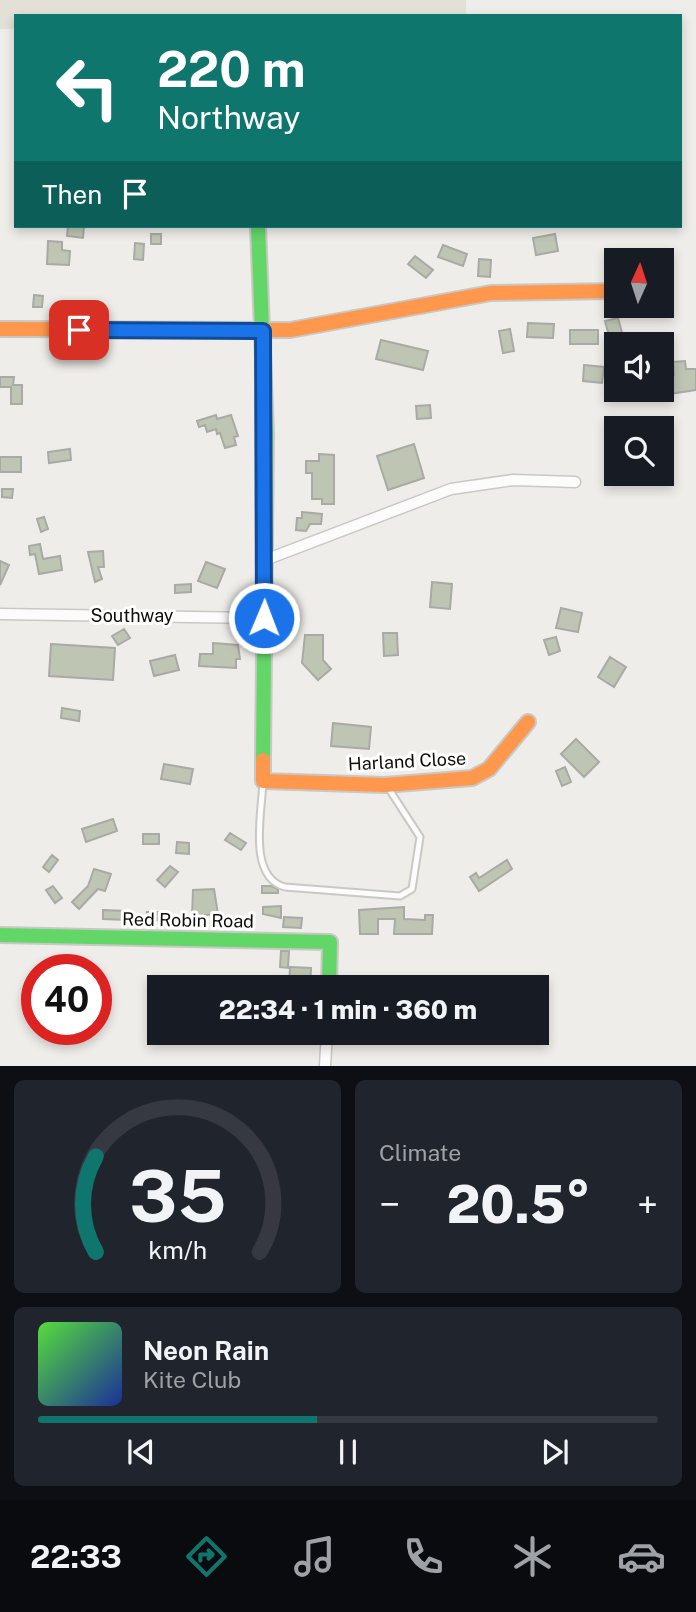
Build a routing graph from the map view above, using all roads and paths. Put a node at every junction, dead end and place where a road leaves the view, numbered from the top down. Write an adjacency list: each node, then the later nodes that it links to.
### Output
1 (258, 228): 4 (street)
2 (604, 291): 4 (street)
3 (0, 329): 4 (street)
4 (263, 331): 6 (street)
5 (575, 482): 6 (street)
6 (265, 560): 8 (street)
7 (0, 614): 8 (street, Southway)
8 (264, 618): 10 (street)
9 (528, 722): 11 (street, Harland Close)
10 (263, 781): 11 (street, Harland Close); 11 (lane)
11 (385, 785)
12 (0, 935): 13 (street, Red Robin Road)
13 (329, 975)
14 (327, 1045): 15 (street)
15 (326, 1066)

